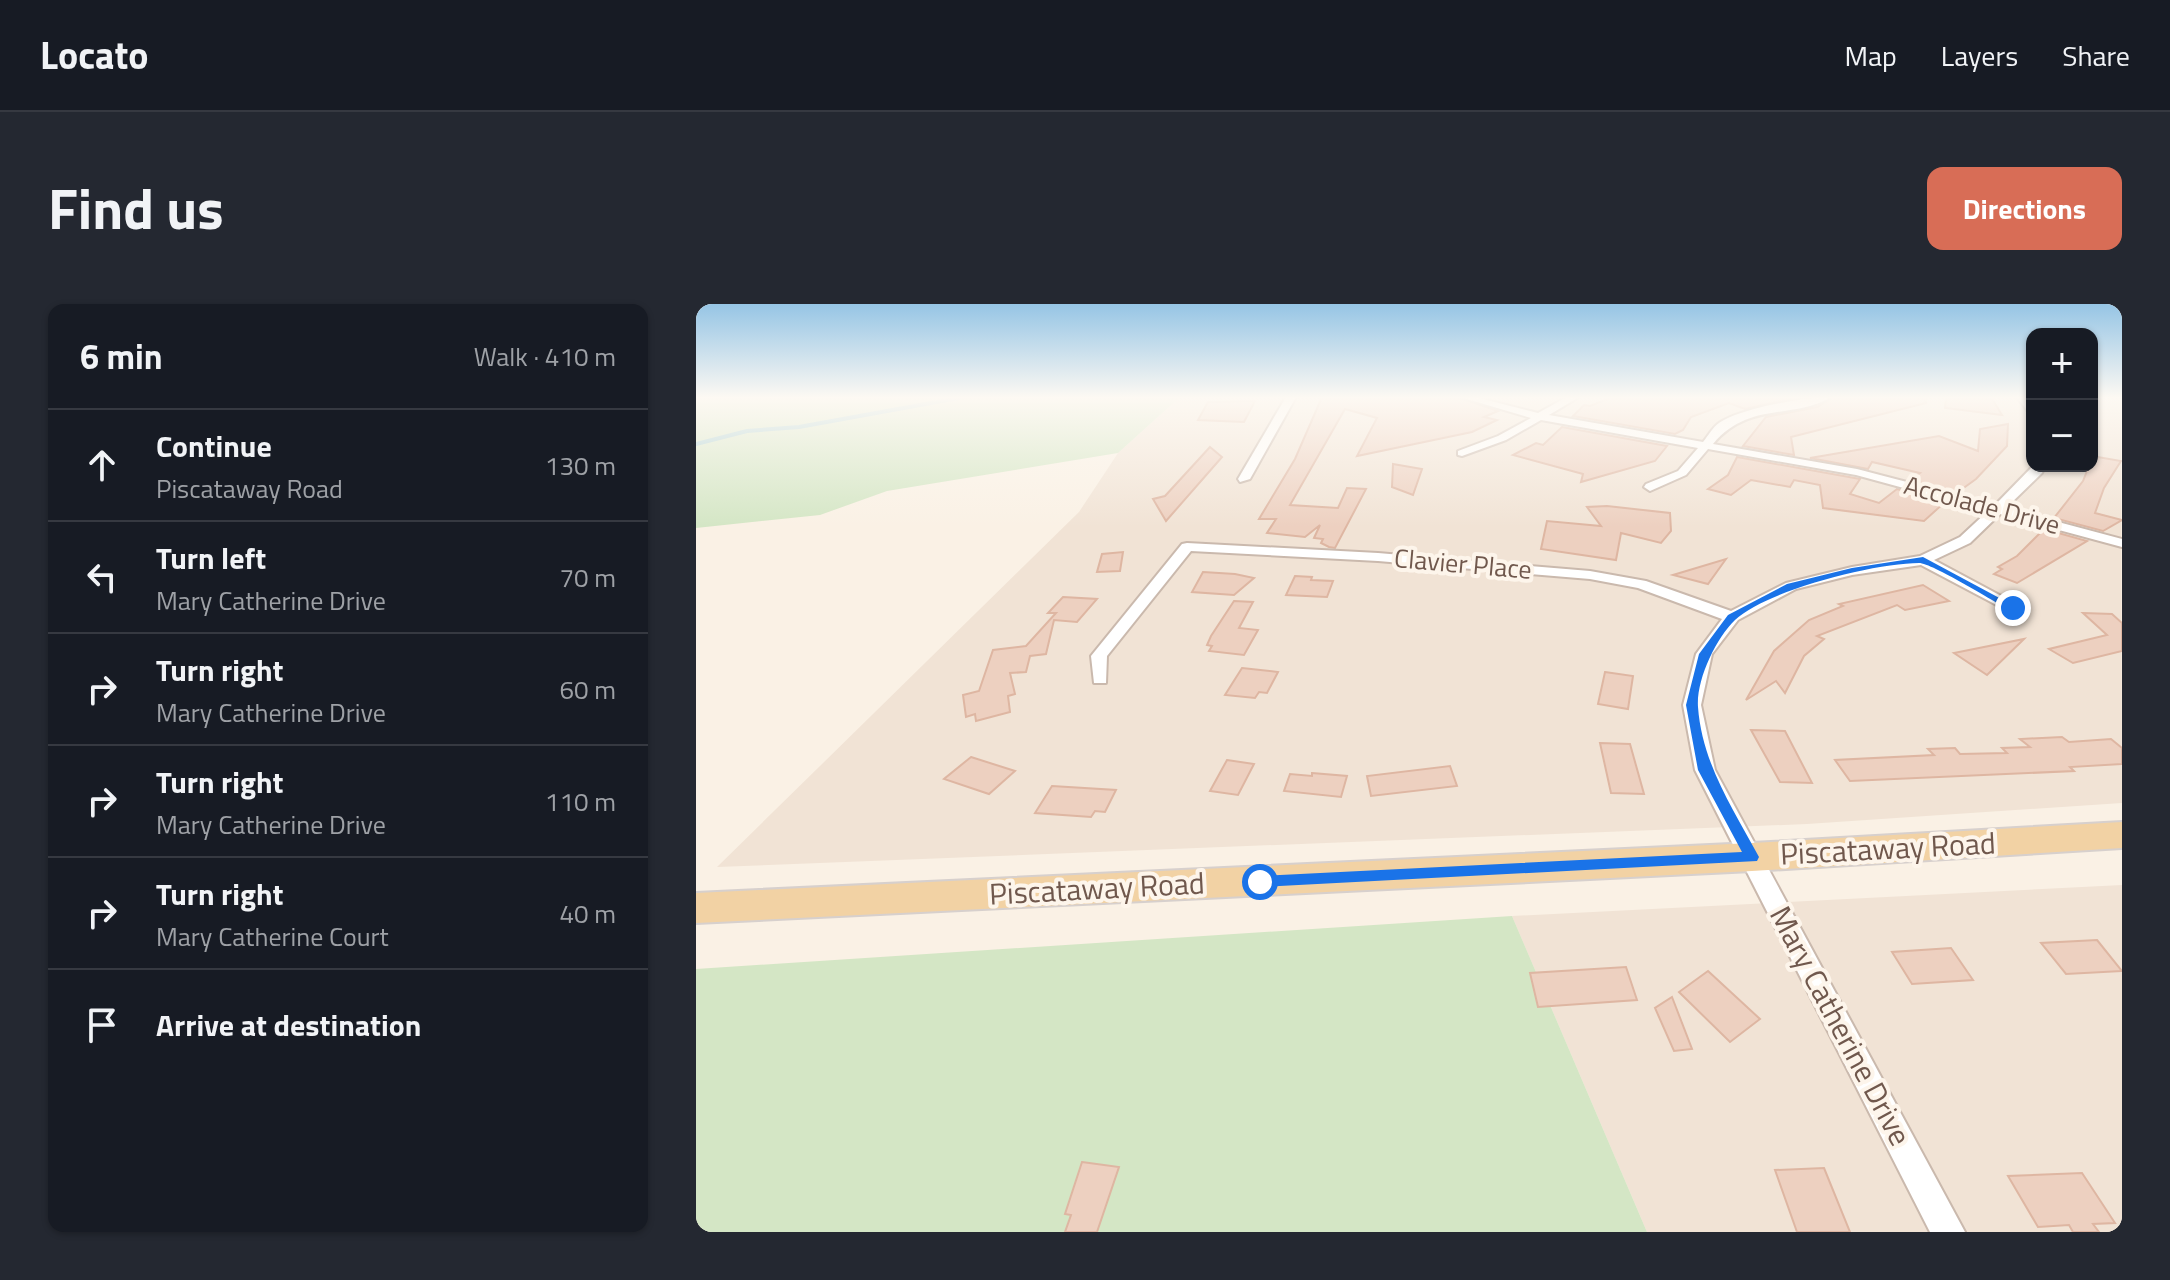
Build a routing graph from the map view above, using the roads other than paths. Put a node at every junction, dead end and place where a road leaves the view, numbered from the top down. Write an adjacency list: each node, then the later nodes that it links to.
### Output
1 (1266, 440): 8 (street)
2 (1496, 440): 6 (street)
3 (1677, 440): 5 (street, Accolade Drive)
4 (1709, 440): 5 (street)
5 (1705, 445): 9 (street); 10 (street, Accolade Drive)
6 (1462, 453)
7 (2037, 472): 10 (street, Mary Catherine Drive)
8 (1244, 479)
9 (1650, 487)
10 (2001, 509): 11 (street, Accolade Drive); 12 (street, Mary Catherine Drive)
11 (2122, 543)
12 (1923, 560): 13 (street); 14 (street, Mary Catherine Drive)
13 (2013, 608)
14 (1732, 617): 15 (street, Clavier Place); 17 (street, Mary Catherine Drive)
15 (1100, 679)
16 (2122, 835): 17 (main road, Piscataway Road)
17 (1752, 857): 18 (main road, Piscataway Road); 19 (street, Mary Catherine Drive)
18 (696, 908)
19 (1948, 1232)

